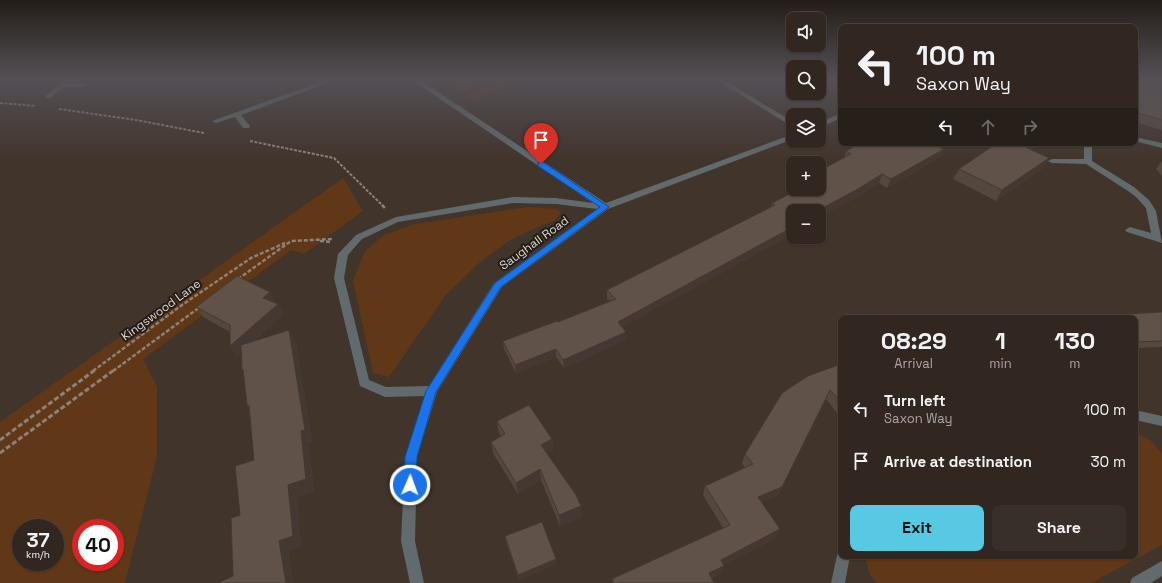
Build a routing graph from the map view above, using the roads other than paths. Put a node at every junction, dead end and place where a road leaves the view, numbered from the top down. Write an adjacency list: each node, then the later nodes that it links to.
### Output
1 (261, 105): 4 (street)
2 (453, 105): 16 (street)
3 (761, 105): 7 (street)
4 (236, 114): 6 (street); 9 (street)
5 (838, 117): 8 (street)
6 (216, 121)
7 (786, 121)
8 (826, 123)
9 (246, 126)
10 (786, 139): 16 (street, Saughall Road)
11 (1138, 139): 13 (street)
12 (1088, 146): 15 (street)
13 (1162, 146)
14 (1052, 161): 15 (street)
15 (1088, 162): 18 (street)
16 (605, 207): 19 (street, Saughall Road); 19 (street)
17 (1130, 230): 18 (street)
18 (1159, 239)
19 (432, 391): 24 (street, Saughall Road)
20 (1138, 416): 21 (street)
21 (1162, 421)
22 (842, 559): 25 (street)
23 (1162, 568): 26 (street)
24 (417, 583)
25 (838, 583)
26 (1137, 583)

